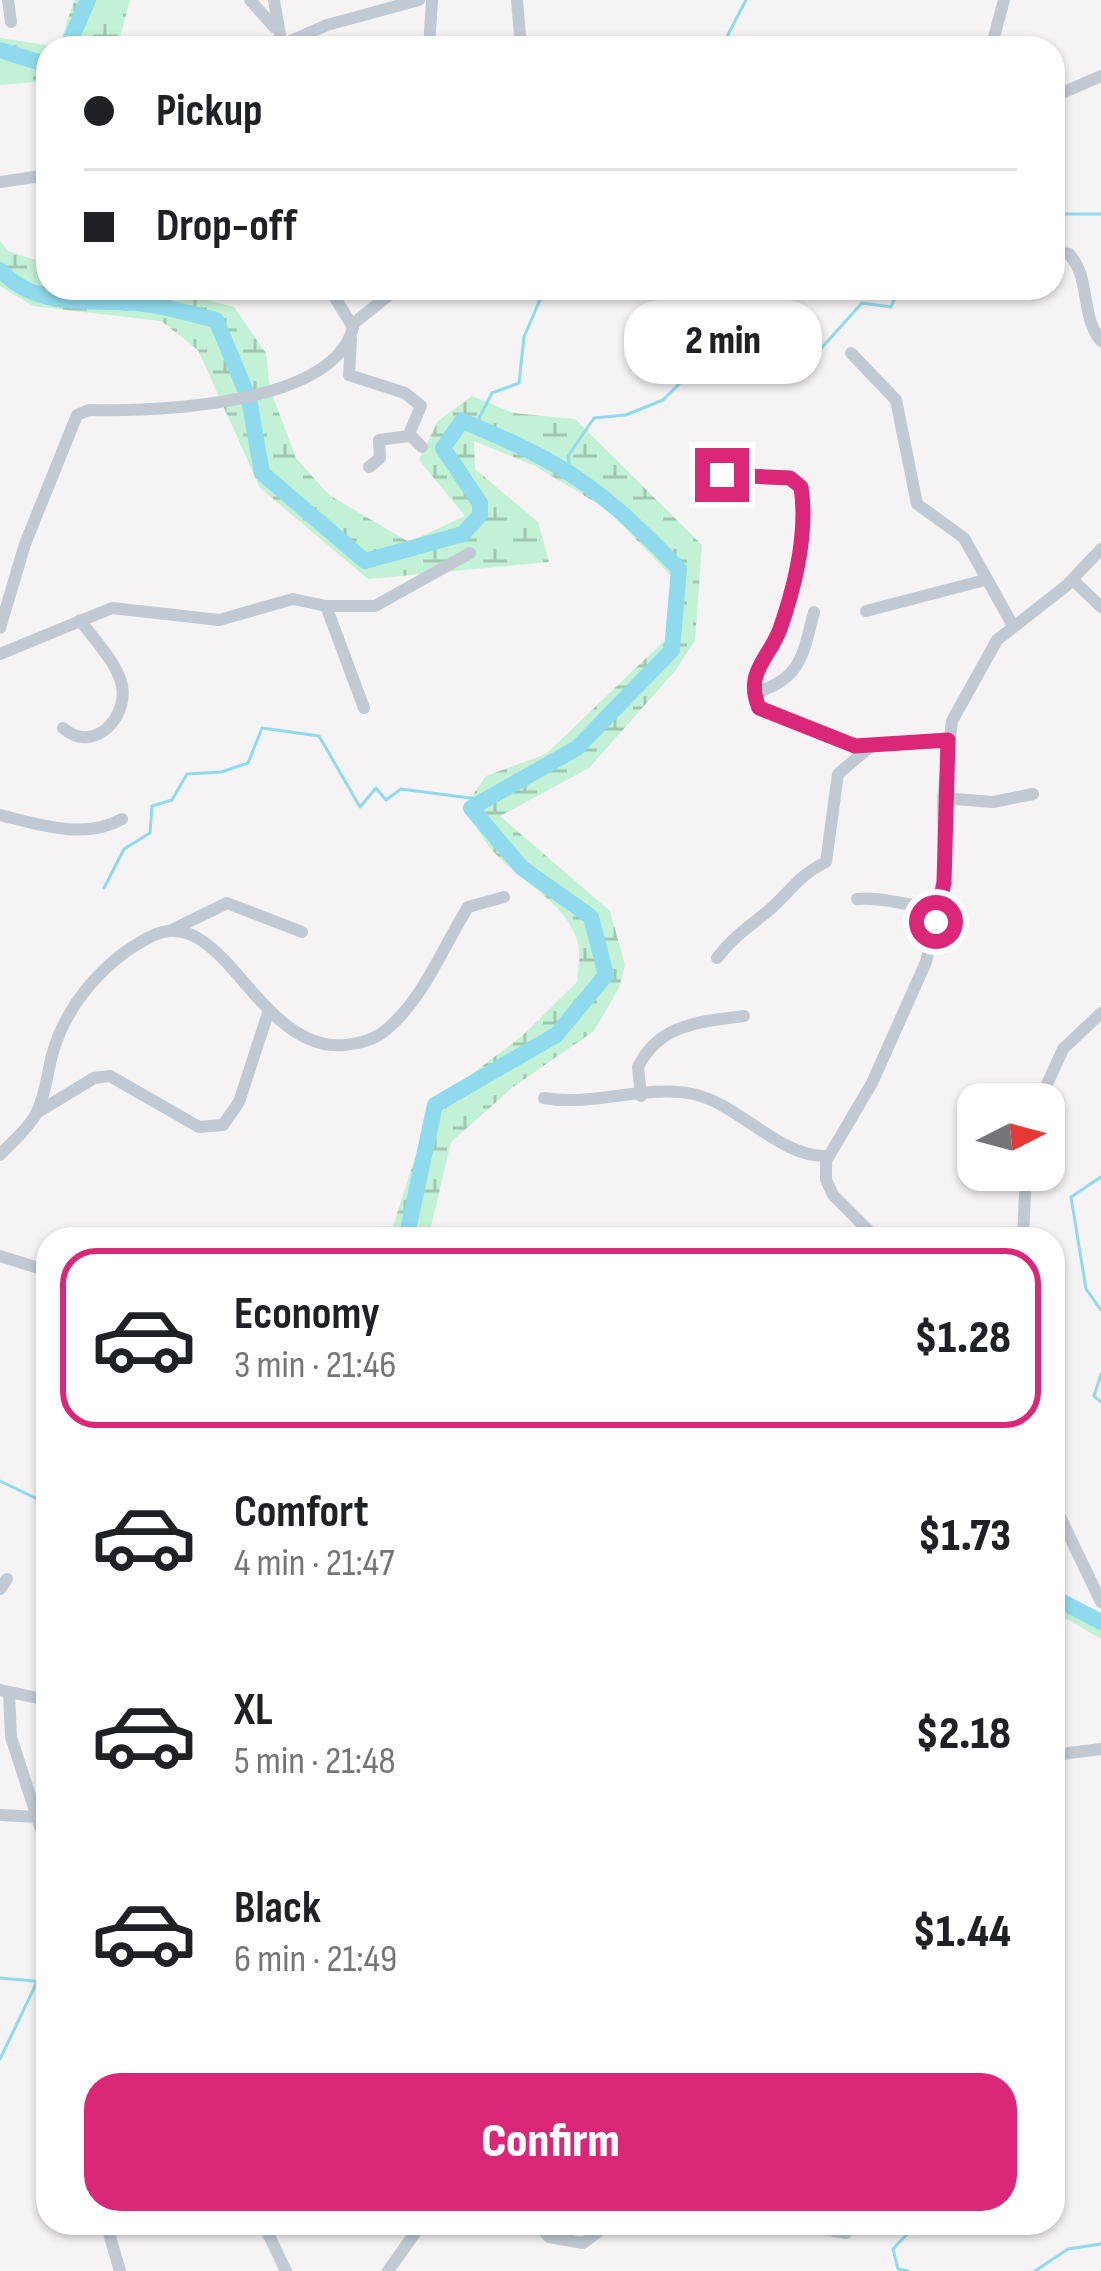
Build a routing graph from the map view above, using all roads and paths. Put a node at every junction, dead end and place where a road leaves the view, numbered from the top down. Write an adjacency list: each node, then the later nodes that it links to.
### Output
1 (8, 0): 8 (street)
2 (250, 0): 9 (street)
3 (274, 0): 10 (street)
4 (419, 0): 11 (street)
5 (432, 0): 12 (street)
6 (517, 0): 13 (street)
7 (1004, 0): 14 (street)
8 (11, 22)
9 (276, 36)
10 (277, 36)
11 (295, 36)
12 (430, 36)
13 (520, 36)
14 (995, 36)
15 (1101, 76): 16 (street)
16 (1065, 92)
17 (36, 177): 18 (street)
18 (0, 182)
19 (1065, 254): 23 (street)
20 (335, 300): 22 (street)
21 (386, 300): 22 (street)
22 (352, 333): 25 (street); 39 (street)
23 (1101, 341)
24 (850, 352): 31 (street)
25 (409, 436): 26 (street); 27 (street)
26 (422, 447)
27 (368, 467)
28 (722, 475): 41 (street)
29 (1101, 549): 32 (street)
30 (470, 553): 33 (street)
31 (985, 580): 35 (street); 38 (street)
32 (1073, 580): 34 (street); 38 (street)
33 (326, 606): 37 (street); 42 (street)
34 (1101, 607)
35 (866, 611)
36 (814, 612): 41 (street)
37 (80, 620): 40 (street); 43 (street)
38 (1012, 624): 44 (street)
39 (0, 628)
40 (0, 654)
41 (754, 693): 45 (street)
42 (364, 708)
43 (63, 728)
44 (948, 740): 45 (street); 47 (street)
45 (872, 746): 55 (street)
46 (1033, 794): 47 (street)
47 (944, 798): 52 (street)
48 (0, 815): 49 (street)
49 (122, 818)
50 (504, 896): 56 (street)
51 (857, 899): 52 (street)
52 (940, 906): 64 (street)
53 (174, 929): 54 (street); 56 (street); 62 (street)
54 (302, 932)
55 (717, 958)
56 (269, 1010): 62 (street)
57 (1101, 1013): 59 (street)
58 (744, 1016): 60 (street)
59 (1048, 1083)
60 (641, 1096): 61 (street); 64 (street)
61 (544, 1098)
62 (37, 1112): 63 (street)
63 (0, 1155)
64 (828, 1156): 66 (street)
65 (1025, 1191): 67 (street)
66 (865, 1227)
67 (1024, 1227)
68 (0, 1256): 69 (street)
69 (36, 1267)
70 (1065, 1527): 71 (street)
71 (1101, 1602)
72 (5, 1691): 73 (street); 76 (street)
73 (36, 1697)
74 (1101, 1749): 75 (street)
75 (1065, 1754)
76 (36, 1811)
77 (0, 1814): 78 (street)
78 (36, 1817)
79 (110, 2235): 84 (street)
80 (269, 2235): 85 (street)
81 (414, 2235): 86 (street)
82 (547, 2235): 83 (street)
83 (594, 2235)
84 (120, 2271)
85 (286, 2271)
86 (388, 2271)

